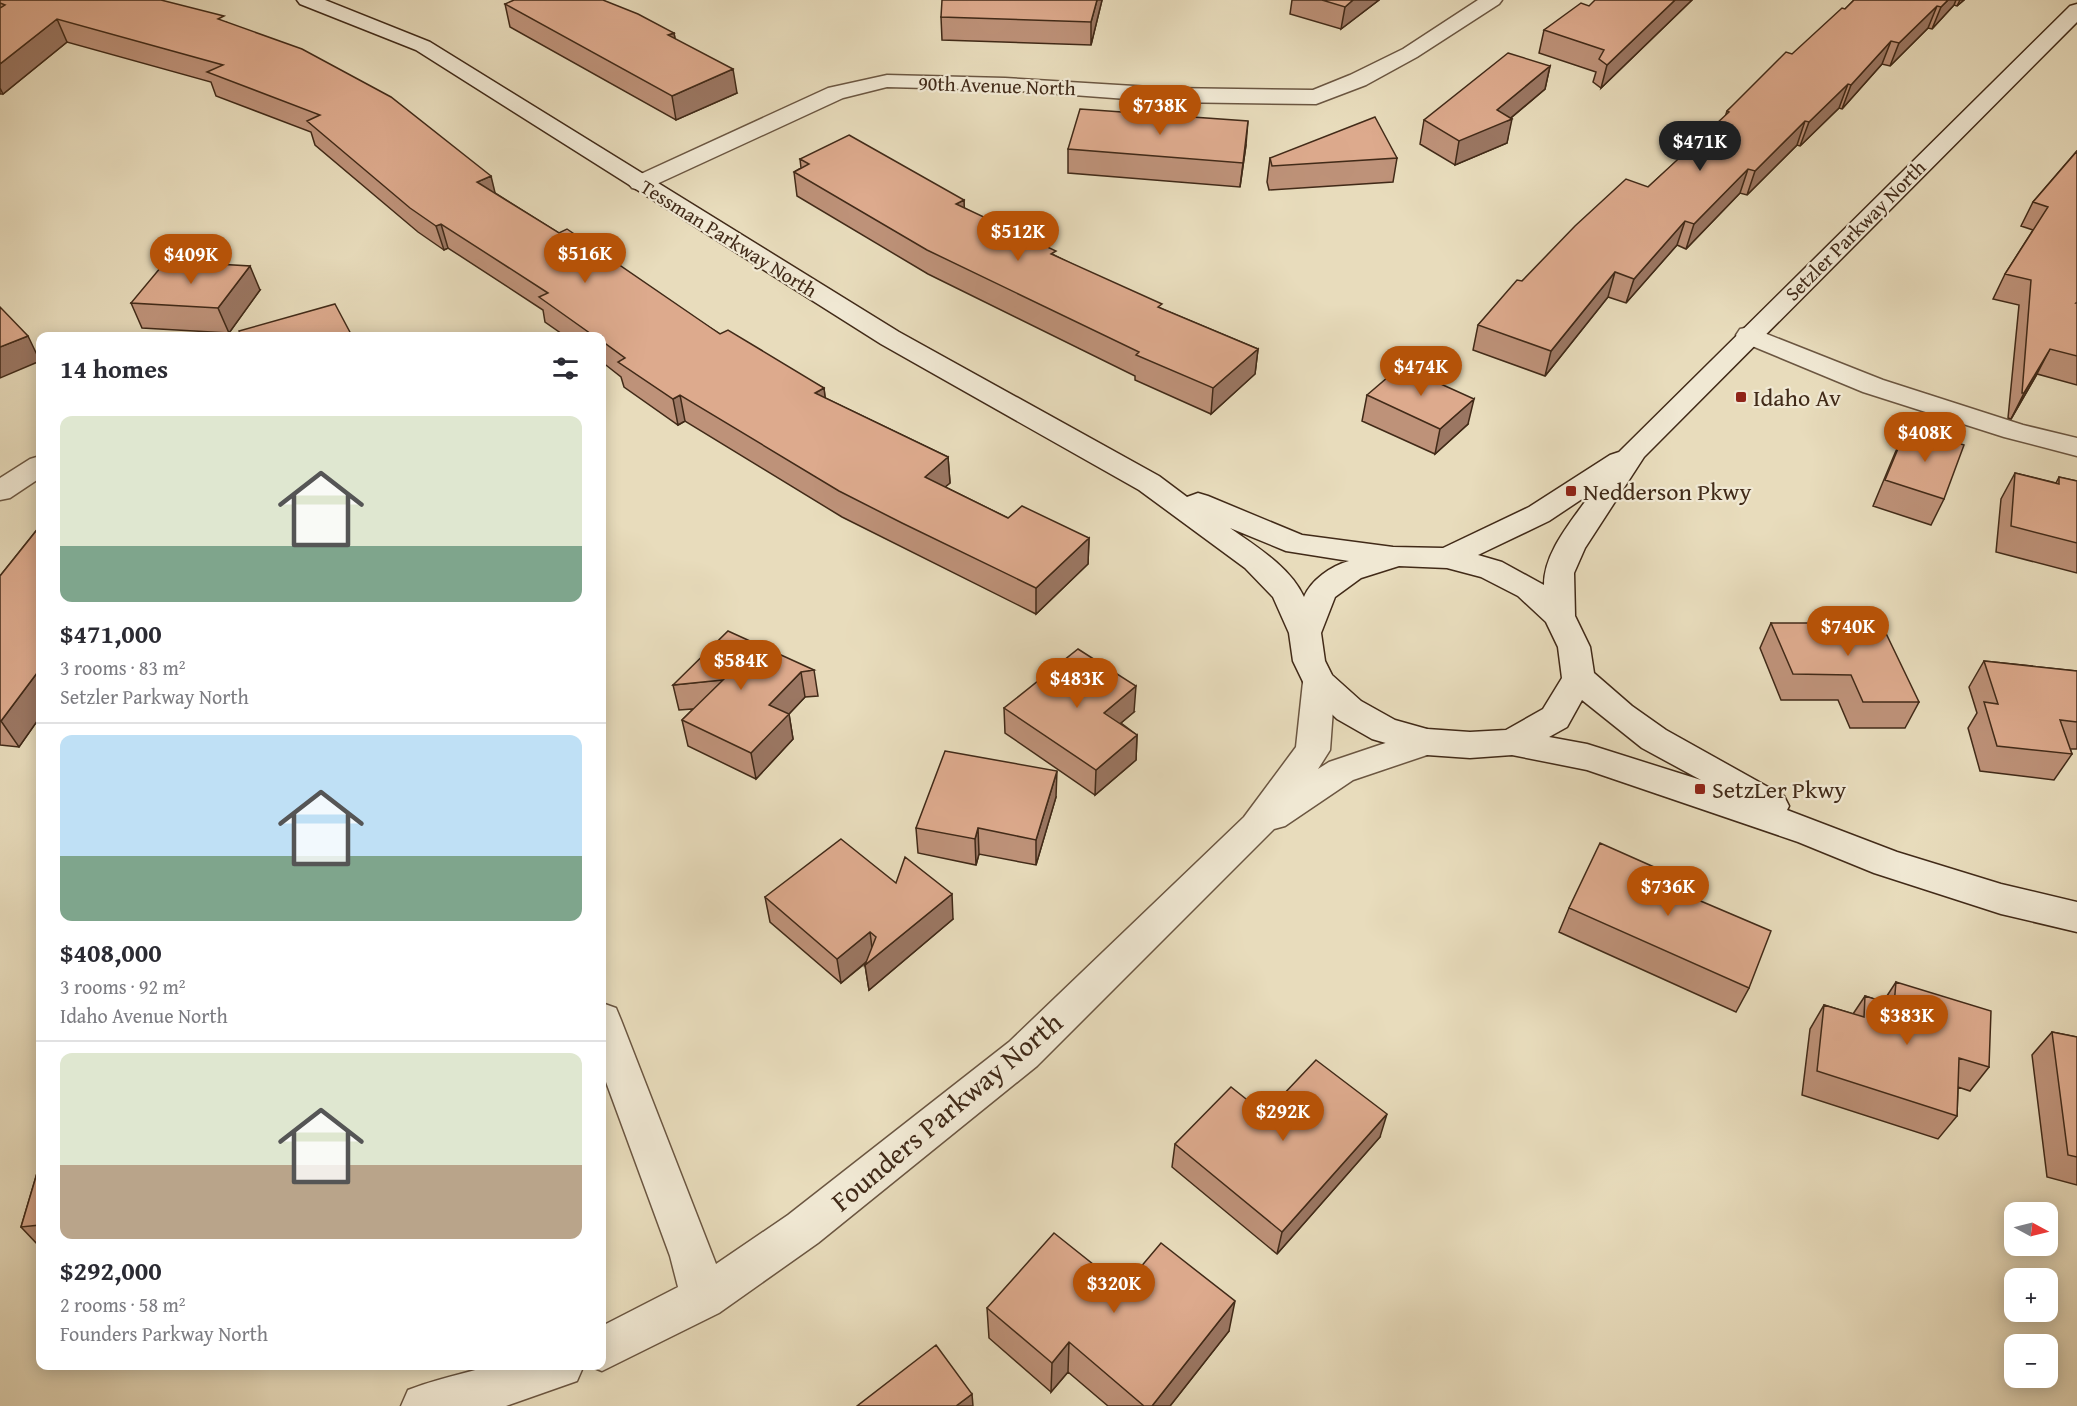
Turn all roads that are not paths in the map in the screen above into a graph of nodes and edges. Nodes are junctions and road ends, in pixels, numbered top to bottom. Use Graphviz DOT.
graph roads {
  1 [pos="307,0"];
  2 [pos="1492,0"];
  3 [pos="2077,10"];
  4 [pos="640,183"];
  5 [pos="1749,335"];
  6 [pos="2077,447"];
  7 [pos="1634,451"];
  8 [pos="36,468"];
  9 [pos="1149,483"];
  10 [pos="0,490"];
  11 [pos="1398,556"];
  12 [pos="1447,558"];
  13 [pos="1559,616"];
  14 [pos="1305,633"];
  15 [pos="1578,678"];
  16 [pos="1319,682"];
  17 [pos="1427,742"];
  18 [pos="1512,742"];
  19 [pos="1256,826"];
  20 [pos="1810,832"];
  21 [pos="2077,917"];
  22 [pos="606,1030"];
  23 [pos="703,1298"];
  24 [pos="606,1347"];
  25 [pos="546,1370"];
  26 [pos="424,1406"];
  1 -- 4 [label="street, Tessman Parkway North"];
  2 -- 4 [label="street, 90th Avenue North"];
  3 -- 5 [label="street, Setzler Parkway North"];
  4 -- 9 [label="street, Tessman Parkway North"];
  5 -- 6 [label="street"];
  5 -- 7 [label="street, Setzler Parkway North"];
  7 -- 12 [label="street, Setzler Parkway North"];
  7 -- 13 [label="street, Setzler Parkway North"];
  8 -- 10 [label="street"];
  9 -- 11 [label="street, Tessman Parkway North"];
  9 -- 14 [label="street, Tessman Parkway North"];
  11 -- 12 [label="street, Tessman Parkway North"];
  11 -- 14 [label="street"];
  12 -- 13 [label="street, Tessman Parkway North"];
  13 -- 15 [label="street"];
  14 -- 16 [label="street, Tessman Parkway North"];
  15 -- 18 [label="street"];
  15 -- 20 [label="street"];
  16 -- 17 [label="street"];
  16 -- 19 [label="street, Founders Parkway North"];
  17 -- 18 [label="street"];
  17 -- 19 [label="street, Founders Parkway North"];
  18 -- 20 [label="street"];
  19 -- 23 [label="street, Founders Parkway North"];
  20 -- 21 [label="street"];
  22 -- 23 [label="street"];
  23 -- 24 [label="street, Founders Parkway North"];
  25 -- 26 [label="street"];
}
